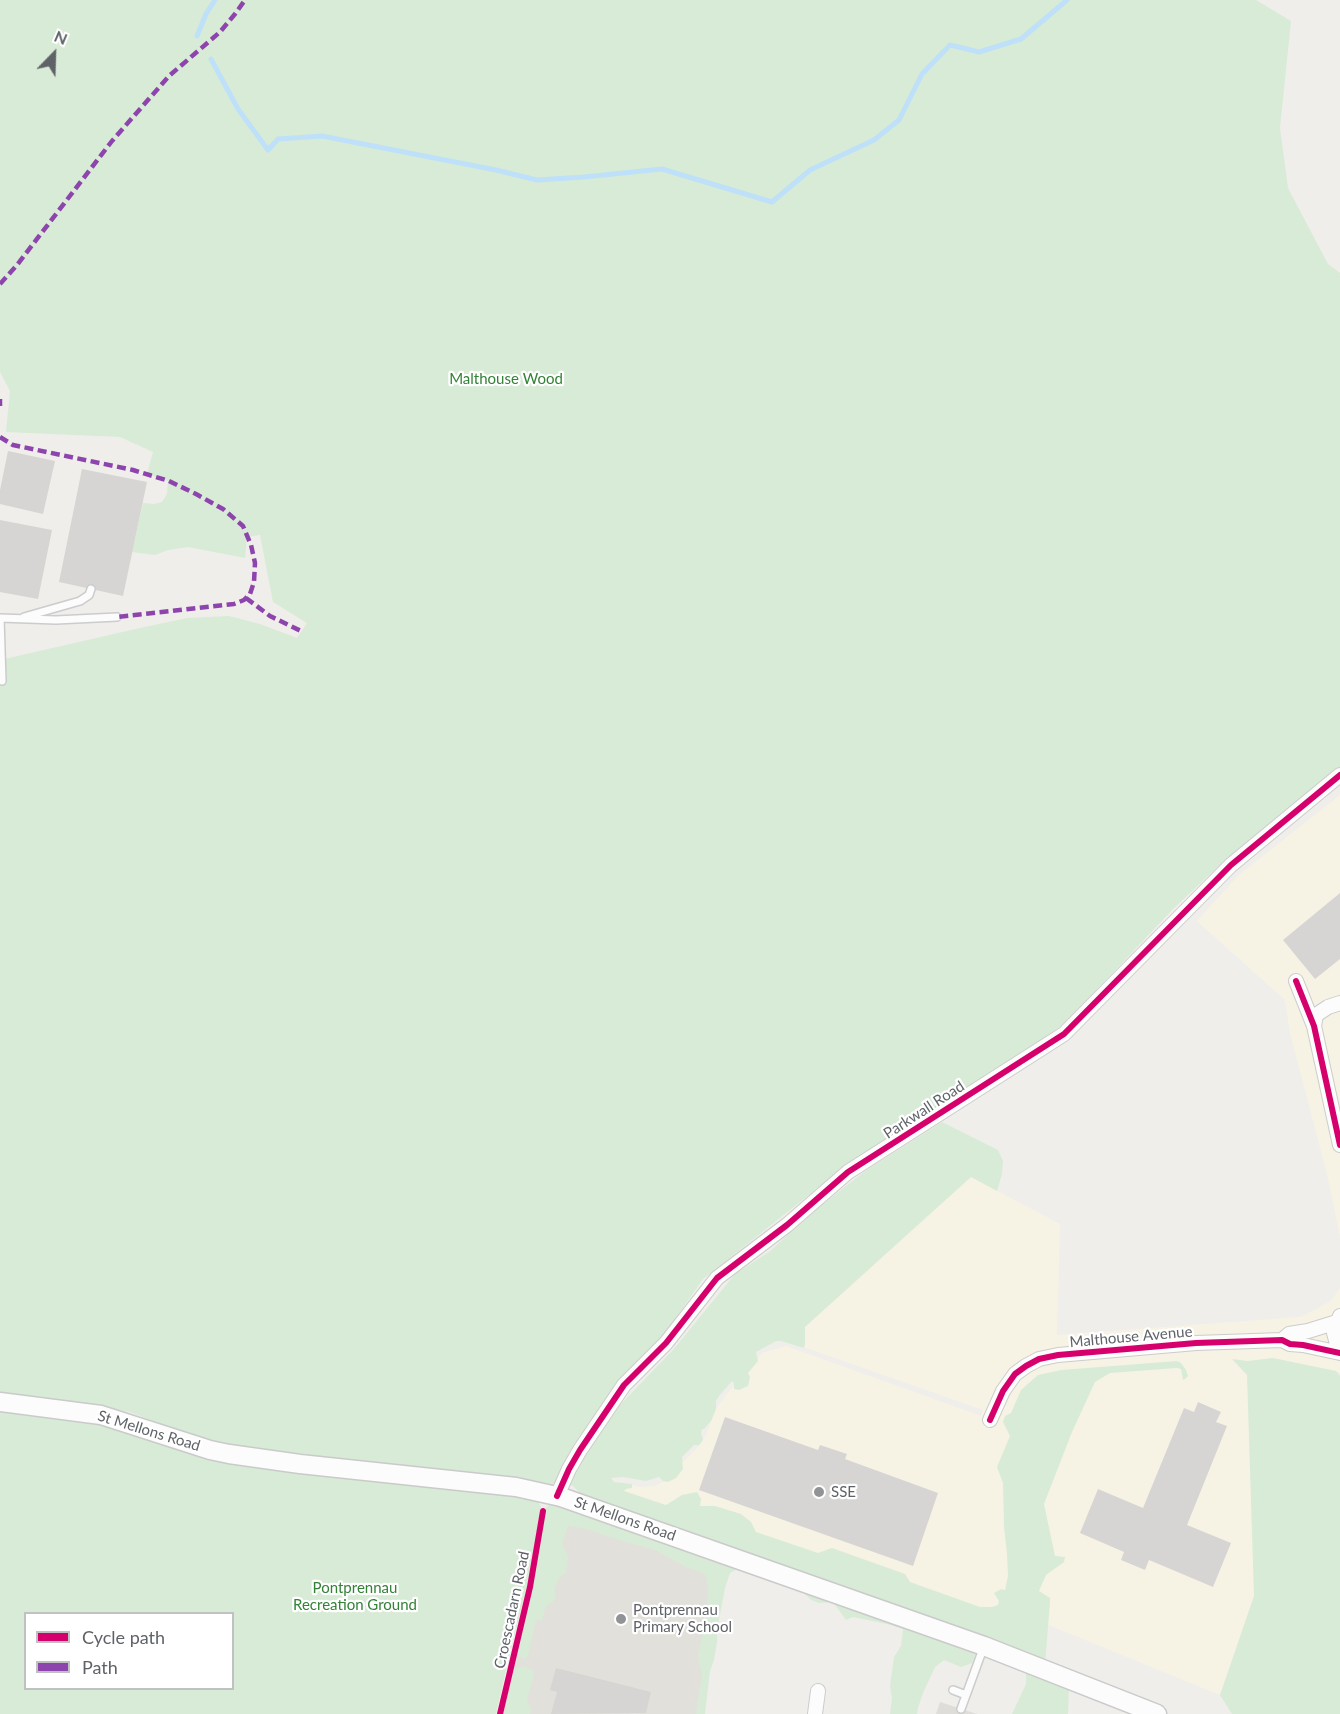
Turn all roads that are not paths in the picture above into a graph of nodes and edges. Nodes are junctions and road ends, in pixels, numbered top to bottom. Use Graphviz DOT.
graph roads {
  1 [pos="91,589"];
  2 [pos="117,617"];
  3 [pos="16,619"];
  4 [pos="2,681"];
  5 [pos="1340,775"];
  6 [pos="1296,981"];
  7 [pos="1340,1004"];
  8 [pos="1314,1026"];
  9 [pos="1340,1145"];
  10 [pos="1339,1319"];
  11 [pos="1282,1340"];
  12 [pos="1340,1352"];
  13 [pos="0,1402"];
  14 [pos="990,1420"];
  15 [pos="557,1496"];
  16 [pos="984,1646"];
  17 [pos="953,1690"];
  18 [pos="818,1691"];
  19 [pos="966,1695"];
  20 [pos="961,1708"];
  21 [pos="815,1714"];
  22 [pos="1157,1714"];
  1 -- 3 [label="lane"];
  2 -- 3 [label="lane"];
  3 -- 4 [label="lane"];
  5 -- 15 [label="street, Parkwall Road"];
  6 -- 8 [label="street"];
  7 -- 8 [label="street"];
  8 -- 9 [label="street"];
  10 -- 11 [label="street, Malthouse Avenue"];
  10 -- 12 [label="street"];
  11 -- 12 [label="street, Malthouse Avenue"];
  11 -- 14 [label="street, Malthouse Avenue"];
  13 -- 15 [label="main road, St Mellons Road"];
  15 -- 16 [label="main road, St Mellons Road"];
  16 -- 19 [label="lane"];
  16 -- 22 [label="main road, St Mellons Road"];
  17 -- 19 [label="lane"];
  18 -- 21 [label="street"];
  19 -- 20 [label="lane"];
}
